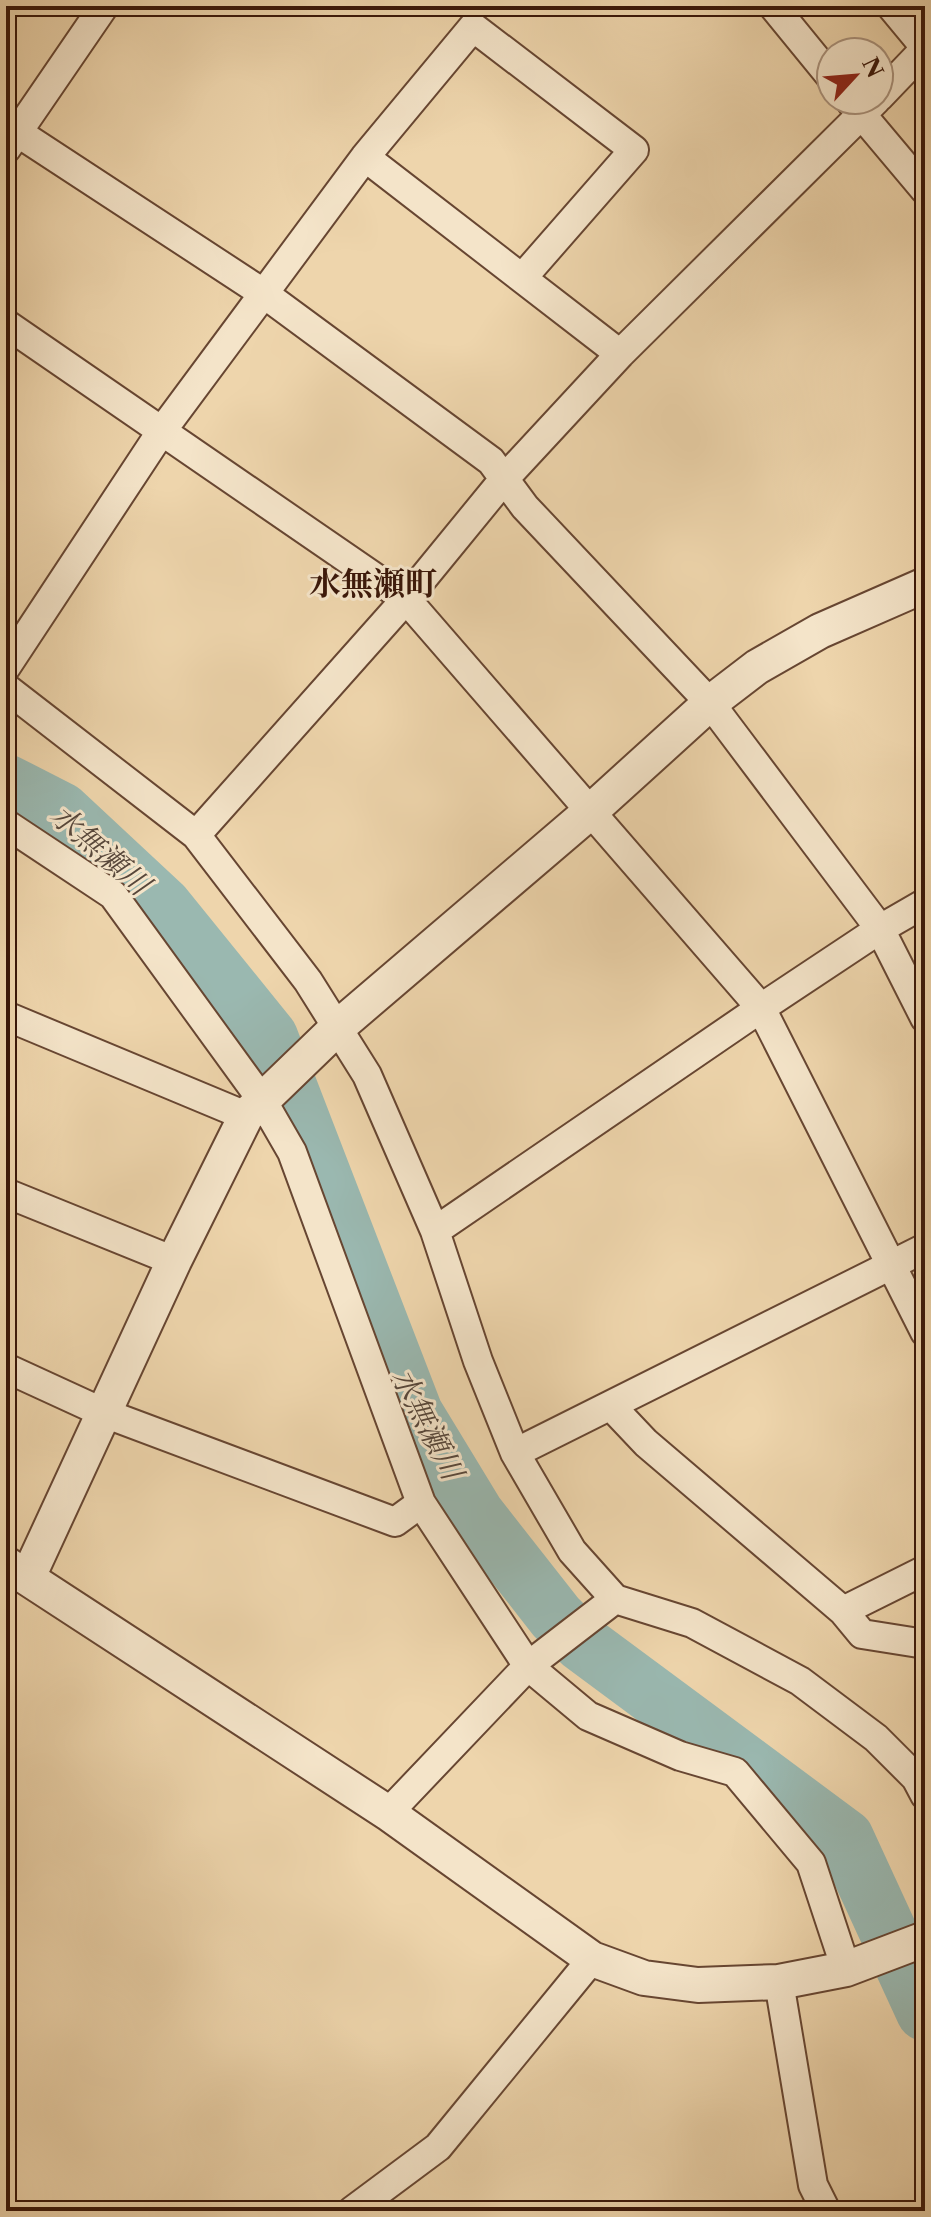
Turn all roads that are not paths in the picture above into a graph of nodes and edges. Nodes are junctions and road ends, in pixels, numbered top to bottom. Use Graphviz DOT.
graph roads {
  1 [pos="104,6"];
  2 [pos="773,6"];
  3 [pos="891,6"];
  4 [pos="925,48"];
  5 [pos="815,57"];
  6 [pos="895,76"];
  7 [pos="854,116"];
  8 [pos="876,116"];
  9 [pos="12,141"];
  10 [pos="365,157"];
  11 [pos="925,190"];
  12 [pos="523,277"];
  13 [pos="263,293"];
  14 [pos="6,324"];
  15 [pos="620,354"];
  16 [pos="161,432"];
  17 [pos="505,478"];
  18 [pos="925,585"];
  19 [pos="406,599"];
  20 [pos="6,667"];
  21 [pos="6,688"];
  22 [pos="710,703"];
  23 [pos="591,811"];
  24 [pos="6,824"];
  25 [pos="196,835"];
  26 [pos="925,903"];
  27 [pos="880,929"];
  28 [pos="761,1008"];
  29 [pos="6,1016"];
  30 [pos="925,1018"];
  31 [pos="332,1032"];
  32 [pos="260,1102"];
  33 [pos="6,1193"];
  34 [pos="435,1231"];
  35 [pos="925,1248"];
  36 [pos="174,1261"];
  37 [pos="892,1265"];
  38 [pos="925,1332"];
  39 [pos="6,1368"];
  40 [pos="611,1406"];
  41 [pos="104,1413"];
  42 [pos="515,1453"];
  43 [pos="421,1503"];
  44 [pos="17,1570"];
  45 [pos="925,1570"];
  46 [pos="615,1599"];
  47 [pos="843,1611"];
  48 [pos="925,1644"];
  49 [pos="528,1666"];
  50 [pos="925,1795"];
  51 [pos="388,1813"];
  52 [pos="925,1939"];
  53 [pos="592,1959"];
  54 [pos="846,1969"];
  55 [pos="779,1982"];
  56 [pos="352,2211"];
  57 [pos="826,2211"];
  1 -- 9 [label="street"];
  2 -- 5 [label="street"];
  3 -- 4 [label="street"];
  4 -- 6 [label="street"];
  7 -- 15 [label="street"];
  8 -- 11 [label="street"];
  9 -- 13 [label="street"];
  10 -- 12 [label="street"];
  10 -- 12 [label="street"];
  10 -- 13 [label="street"];
  12 -- 15 [label="street"];
  13 -- 16 [label="street"];
  13 -- 17 [label="street"];
  14 -- 16 [label="street"];
  15 -- 17 [label="street"];
  16 -- 19 [label="street"];
  16 -- 20 [label="street"];
  17 -- 19 [label="street"];
  17 -- 22 [label="street"];
  18 -- 22 [label="street"];
  19 -- 23 [label="street"];
  19 -- 25 [label="street"];
  21 -- 25 [label="street"];
  22 -- 23 [label="street"];
  22 -- 27 [label="street"];
  23 -- 28 [label="street"];
  23 -- 31 [label="street"];
  24 -- 32 [label="street"];
  25 -- 31 [label="street"];
  26 -- 27 [label="street"];
  27 -- 28 [label="street"];
  27 -- 30 [label="street"];
  28 -- 34 [label="street"];
  28 -- 37 [label="street"];
  29 -- 32 [label="street"];
  31 -- 32 [label="street"];
  31 -- 34 [label="street"];
  32 -- 36 [label="street"];
  32 -- 43 [label="street"];
  33 -- 36 [label="street"];
  34 -- 42 [label="street"];
  35 -- 37 [label="street"];
  36 -- 41 [label="street"];
  37 -- 38 [label="street"];
  37 -- 40 [label="street"];
  39 -- 41 [label="street"];
  40 -- 42 [label="street"];
  40 -- 47 [label="street"];
  41 -- 43 [label="street"];
  41 -- 44 [label="street"];
  42 -- 46 [label="street"];
  43 -- 49 [label="street"];
  44 -- 51 [label="street"];
  45 -- 47 [label="street"];
  46 -- 49 [label="street"];
  46 -- 50 [label="street"];
  47 -- 48 [label="street"];
  49 -- 51 [label="street"];
  49 -- 54 [label="street"];
  51 -- 53 [label="street"];
  52 -- 54 [label="street"];
  53 -- 55 [label="street"];
  53 -- 56 [label="street"];
  54 -- 55 [label="street"];
  55 -- 57 [label="street"];
}
